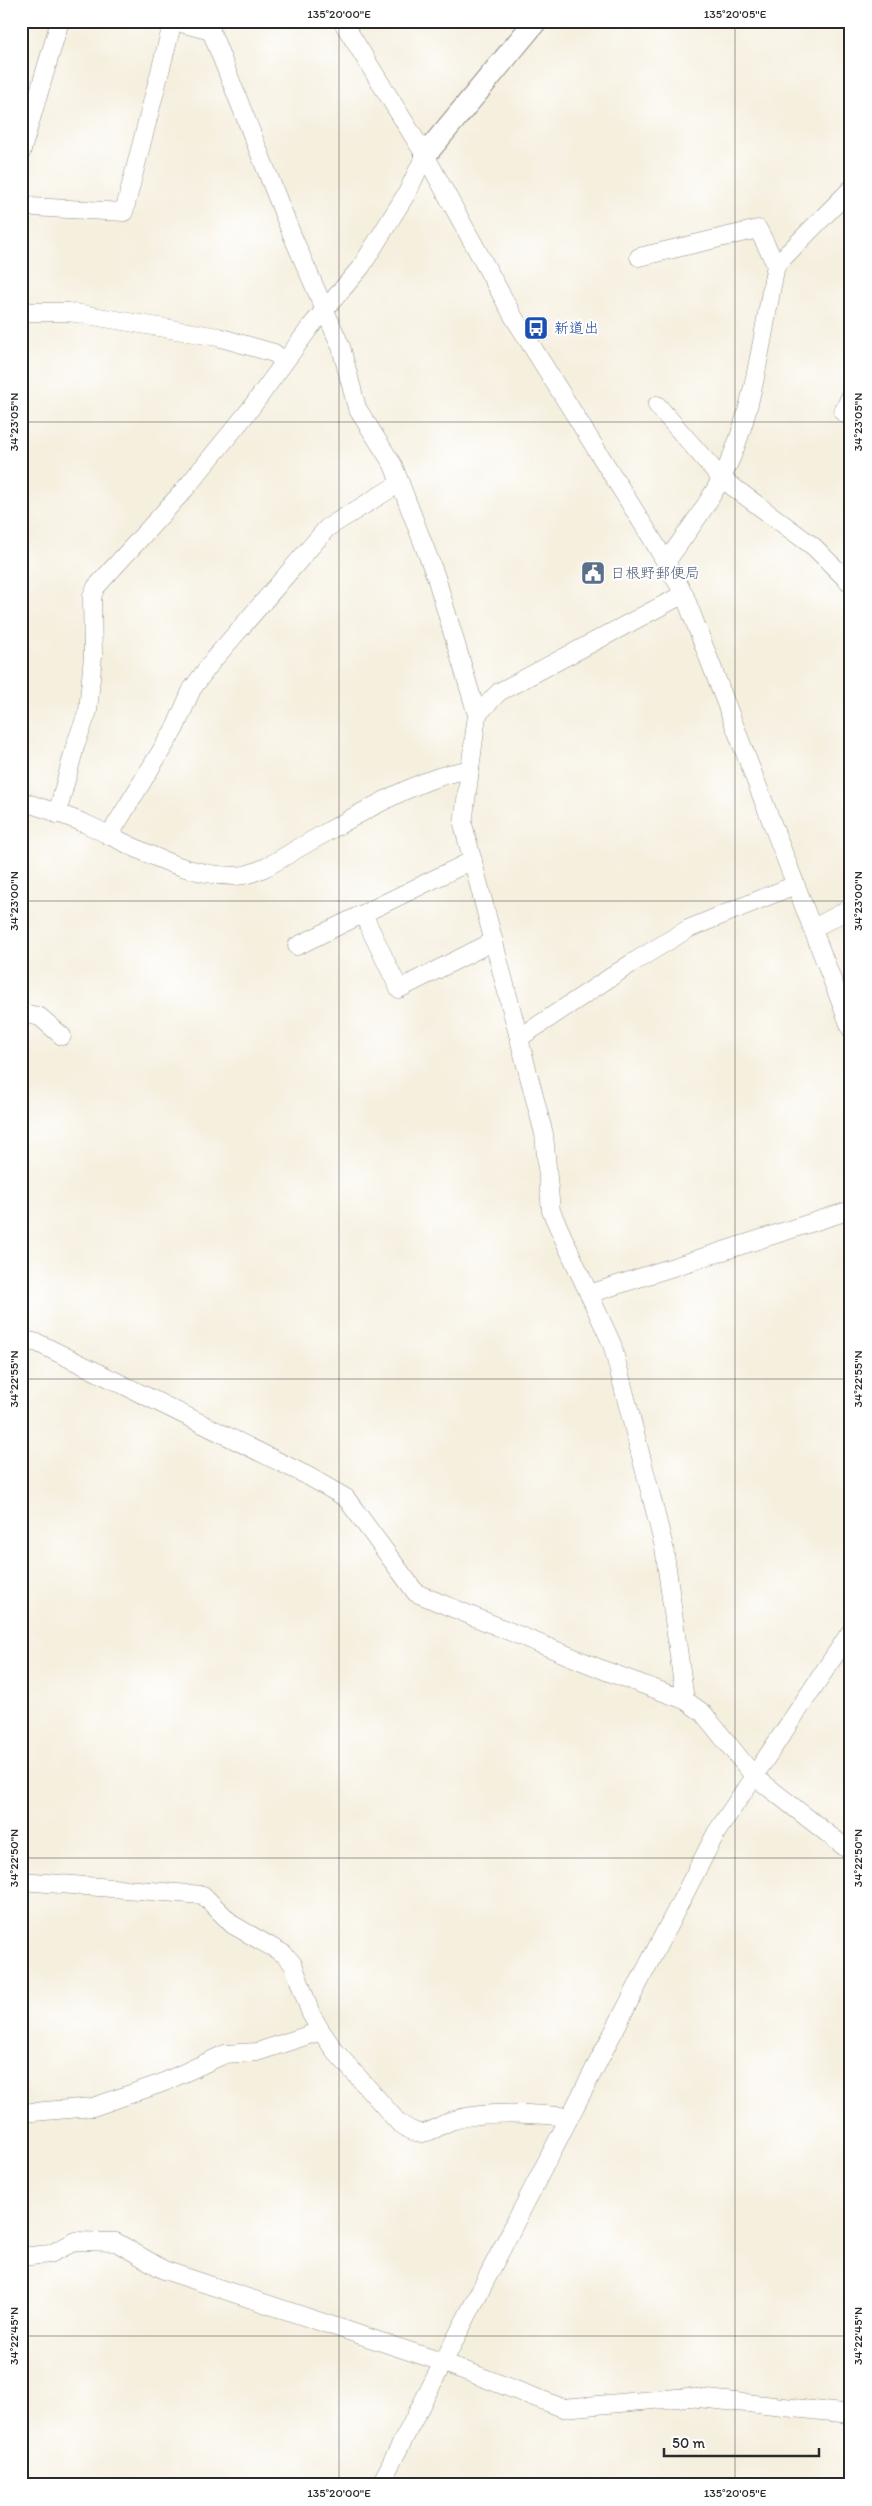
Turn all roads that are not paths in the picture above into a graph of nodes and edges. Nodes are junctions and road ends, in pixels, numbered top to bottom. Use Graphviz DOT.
graph roads {
  1 [pos="60,21"];
  2 [pos="173,21"];
  3 [pos="342,21"];
  4 [pos="536,21"];
  5 [pos="210,26"];
  6 [pos="21,153"];
  7 [pos="425,156"];
  8 [pos="851,189"];
  9 [pos="21,201"];
  10 [pos="639,258"];
  11 [pos="776,265"];
  12 [pos="324,310"];
  13 [pos="21,312"];
  14 [pos="284,361"];
  15 [pos="851,395"];
  16 [pos="657,405"];
  17 [pos="851,417"];
  18 [pos="721,478"];
  19 [pos="400,483"];
  20 [pos="666,562"];
  21 [pos="851,584"];
  22 [pos="684,594"];
  23 [pos="476,716"];
  24 [pos="470,770"];
  25 [pos="21,801"];
  26 [pos="57,814"];
  27 [pos="109,836"];
  28 [pos="472,860"];
  29 [pos="795,885"];
  30 [pos="851,908"];
  31 [pos="362,914"];
  32 [pos="812,929"];
  33 [pos="494,941"];
  34 [pos="297,946"];
  35 [pos="21,1012"];
  36 [pos="851,1029"];
  37 [pos="62,1036"];
  38 [pos="519,1038"];
  39 [pos="851,1210"];
  40 [pos="589,1294"];
  41 [pos="21,1339"];
  42 [pos="851,1630"];
  43 [pos="685,1700"];
  44 [pos="754,1776"];
  45 [pos="851,1852"];
  46 [pos="21,1881"];
  47 [pos="321,2031"];
  48 [pos="21,2113"];
  49 [pos="569,2117"];
  50 [pos="21,2257"];
  51 [pos="442,2362"];
  52 [pos="851,2414"];
  53 [pos="380,2485"];
  1 -- 6 [label="street"];
  2 -- 5 [label="street"];
  2 -- 9 [label="street"];
  3 -- 7 [label="street"];
  4 -- 7 [label="street"];
  5 -- 12 [label="street"];
  7 -- 12 [label="street"];
  7 -- 20 [label="street"];
  8 -- 11 [label="street"];
  10 -- 11 [label="street"];
  11 -- 18 [label="street"];
  12 -- 14 [label="street"];
  12 -- 19 [label="street"];
  13 -- 14 [label="street"];
  14 -- 26 [label="street"];
  15 -- 17 [label="street"];
  16 -- 18 [label="street"];
  18 -- 20 [label="street"];
  18 -- 21 [label="street"];
  19 -- 23 [label="street"];
  19 -- 27 [label="street"];
  20 -- 22 [label="street"];
  22 -- 23 [label="street"];
  22 -- 29 [label="street"];
  23 -- 24 [label="street"];
  24 -- 27 [label="street"];
  24 -- 28 [label="street"];
  25 -- 26 [label="street"];
  26 -- 27 [label="street"];
  28 -- 31 [label="street"];
  28 -- 33 [label="street"];
  29 -- 32 [label="street"];
  29 -- 38 [label="street"];
  30 -- 32 [label="street"];
  31 -- 33 [label="street"];
  31 -- 34 [label="street"];
  32 -- 36 [label="street"];
  33 -- 38 [label="street"];
  35 -- 37 [label="street"];
  38 -- 40 [label="street"];
  39 -- 40 [label="street"];
  40 -- 43 [label="street"];
  41 -- 43 [label="street"];
  42 -- 44 [label="street"];
  43 -- 44 [label="street"];
  44 -- 45 [label="street"];
  44 -- 49 [label="street"];
  46 -- 47 [label="street"];
  47 -- 48 [label="street"];
  47 -- 49 [label="street"];
  49 -- 51 [label="street"];
  50 -- 51 [label="street"];
  51 -- 52 [label="street"];
  51 -- 53 [label="street"];
}
